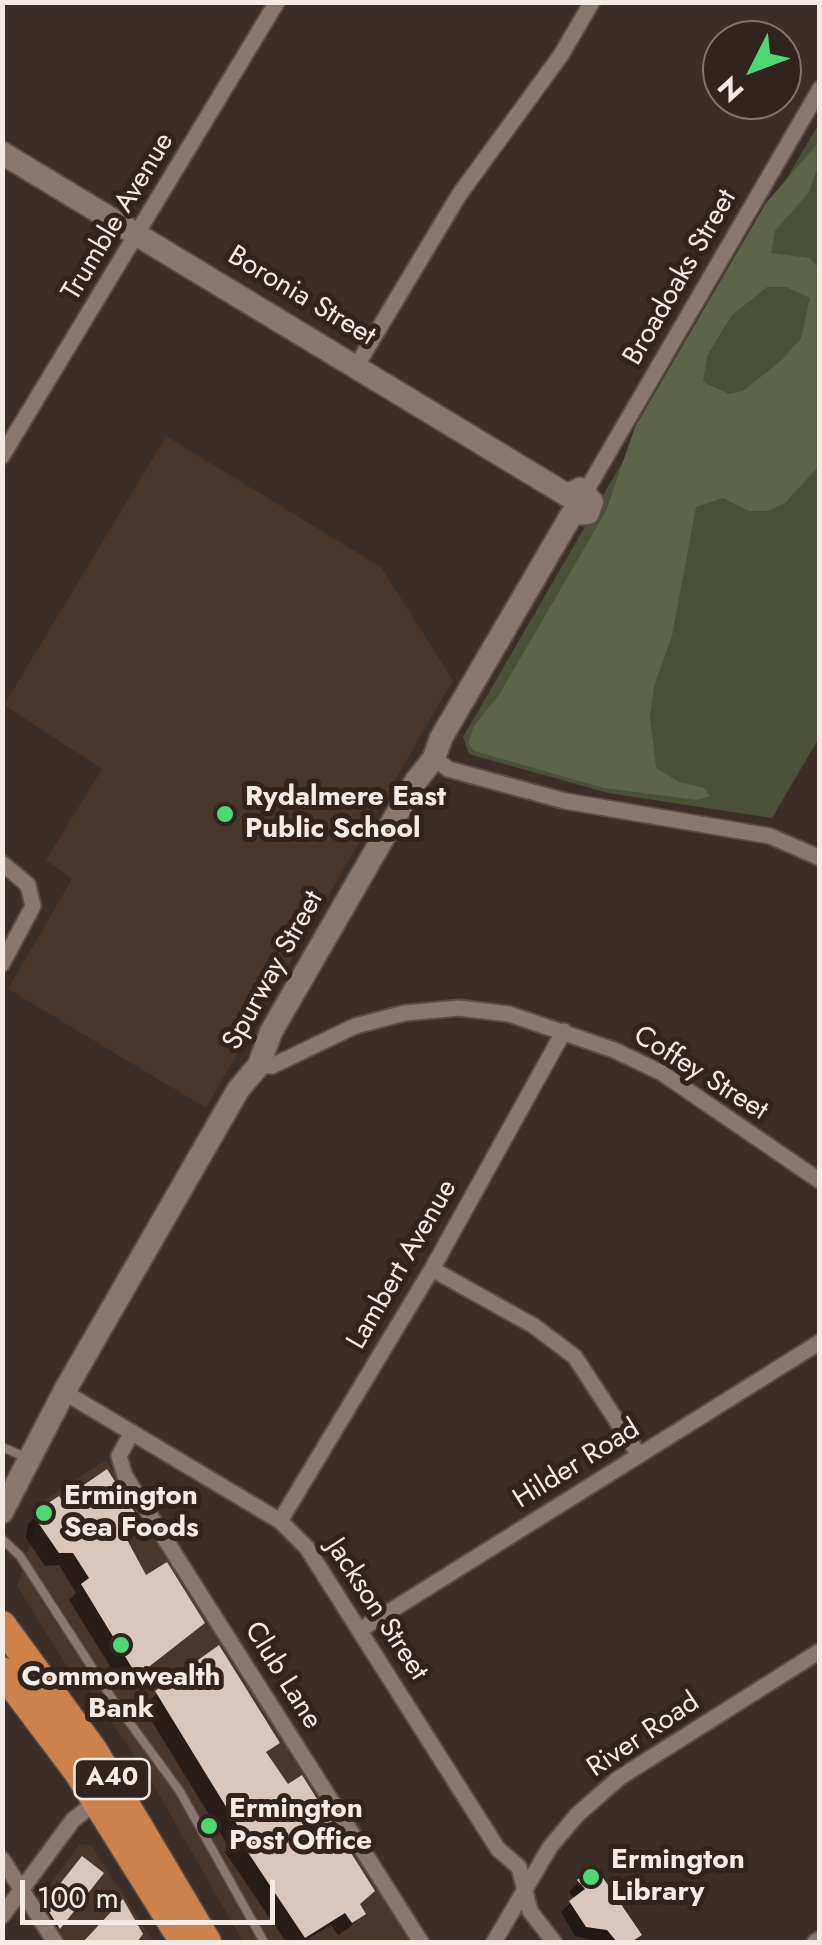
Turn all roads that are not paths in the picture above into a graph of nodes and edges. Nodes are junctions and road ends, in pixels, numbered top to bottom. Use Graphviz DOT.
graph roads {
  1 [pos="277,2"];
  2 [pos="592,2"];
  3 [pos="817,98"];
  4 [pos="2,154"];
  5 [pos="138,234"];
  6 [pos="357,366"];
  7 [pos="2,456"];
  8 [pos="575,500"];
  9 [pos="434,758"];
  10 [pos="820,858"];
  11 [pos="2,864"];
  12 [pos="2,964"];
  13 [pos="564,1031"];
  14 [pos="260,1065"];
  15 [pos="820,1180"];
  16 [pos="432,1269"];
  17 [pos="820,1342"];
  18 [pos="64,1392"];
  19 [pos="132,1432"];
  20 [pos="2,1447"];
  21 [pos="639,1455"];
  22 [pos="30,1459"];
  23 [pos="2,1512"];
  24 [pos="280,1521"];
  25 [pos="2,1538"];
  26 [pos="2,1624"];
  27 [pos="360,1630"];
  28 [pos="820,1651"];
  29 [pos="2,1670"];
  30 [pos="97,1802"];
  31 [pos="2,1859"];
  32 [pos="22,1890"];
  33 [pos="524,1890"];
  34 [pos="2,1916"];
  35 [pos="54,1942"];
  36 [pos="184,1942"];
  37 [pos="206,1942"];
  38 [pos="264,1942"];
  39 [pos="421,1942"];
  40 [pos="494,1942"];
  41 [pos="554,1942"];
  1 -- 5 [label="street, Trumble Avenue"];
  2 -- 6 [label="street"];
  3 -- 8 [label="street, Broadoaks Street"];
  4 -- 5 [label="street, Boronia Street"];
  5 -- 6 [label="street, Boronia Street"];
  5 -- 7 [label="street, Trumble Avenue"];
  6 -- 8 [label="street, Boronia Street"];
  8 -- 9 [label="street, Spurway Street"];
  9 -- 10 [label="street"];
  9 -- 14 [label="street, Spurway Street"];
  11 -- 12 [label="street"];
  13 -- 14 [label="street, Coffey Street"];
  13 -- 15 [label="street, Coffey Street"];
  13 -- 16 [label="street, Lambert Avenue"];
  14 -- 18 [label="street, Spurway Street"];
  16 -- 21 [label="street"];
  16 -- 24 [label="street, Lambert Avenue"];
  17 -- 21 [label="street, Hilder Road"];
  18 -- 19 [label="street, Jackson Street"];
  18 -- 22 [label="street, Spurway Street"];
  19 -- 24 [label="street, Jackson Street"];
  19 -- 39 [label="street, Club Lane"];
  20 -- 22 [label="lane"];
  21 -- 27 [label="street, Hilder Road"];
  22 -- 23 [label="street, Spurway Street"];
  24 -- 27 [label="street, Jackson Street"];
  25 -- 38 [label="lane"];
  26 -- 37 [label="highway, A40"];
  27 -- 33 [label="street, Jackson Street"];
  28 -- 33 [label="street, River Road"];
  29 -- 30 [label="highway, A40"];
  30 -- 32 [label="street"];
  30 -- 36 [label="highway, A40"];
  31 -- 32 [label="street"];
  32 -- 34 [label="street"];
  32 -- 35 [label="street"];
  33 -- 40 [label="street, River Road"];
  33 -- 41 [label="street, Jackson Street"];
}
